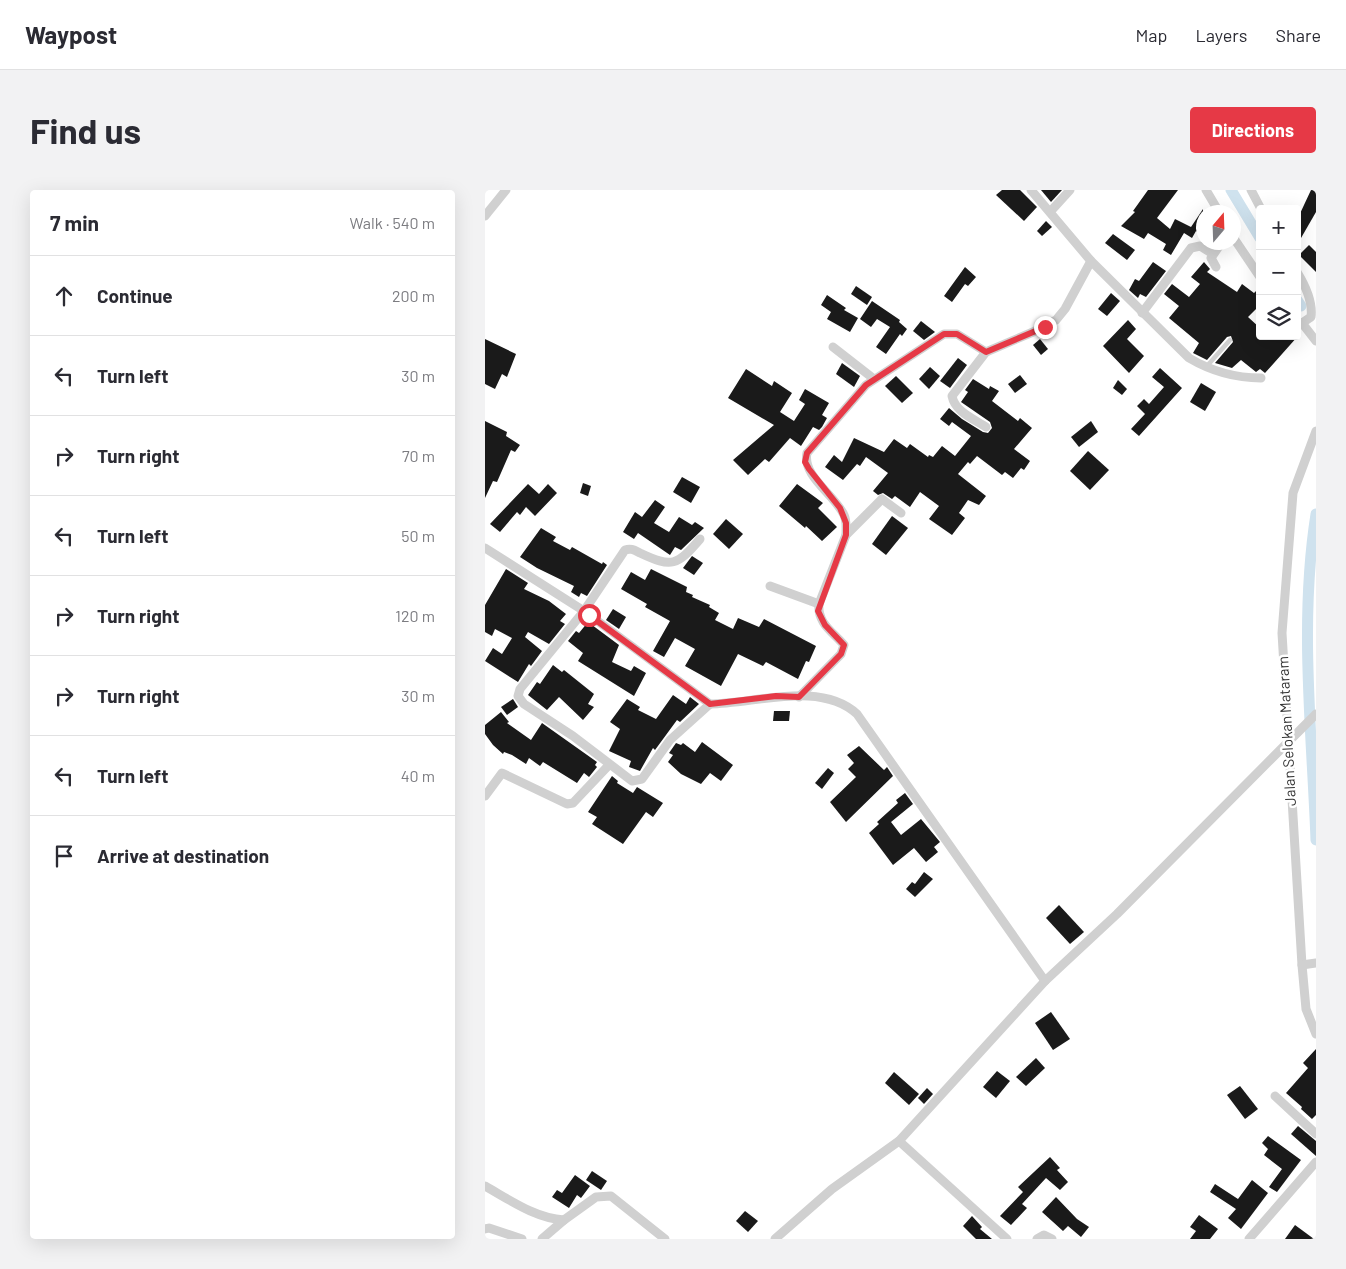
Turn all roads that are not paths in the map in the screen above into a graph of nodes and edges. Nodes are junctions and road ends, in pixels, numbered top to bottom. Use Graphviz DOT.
graph roads {
  1 [pos="506,190"];
  2 [pos="1031,190"];
  3 [pos="1070,190"];
  4 [pos="1206,190"];
  5 [pos="1251,190"];
  6 [pos="1215,205"];
  7 [pos="1259,205"];
  8 [pos="1050,212"];
  9 [pos="485,216"];
  10 [pos="1241,249"];
  11 [pos="1216,250"];
  12 [pos="1213,254"];
  13 [pos="1091,260"];
  14 [pos="1216,266"];
  15 [pos="1256,271"];
  16 [pos="1301,281"];
  17 [pos="1143,313"];
  18 [pos="1302,325"];
  19 [pos="1230,340"];
  20 [pos="1316,342"];
  21 [pos="833,348"];
  22 [pos="986,352"];
  23 [pos="1206,367"];
  24 [pos="1261,378"];
  25 [pos="874,379"];
  26 [pos="986,427"];
  27 [pos="1316,431"];
  28 [pos="901,513"];
  29 [pos="846,535"];
  30 [pos="700,539"];
  31 [pos="485,548"];
  32 [pos="770,586"];
  33 [pos="819,604"];
  34 [pos="584,611"];
  35 [pos="799,697"];
  36 [pos="710,704"];
  37 [pos="1316,714"];
  38 [pos="1287,744"];
  39 [pos="609,764"];
  40 [pos="485,796"];
  41 [pos="1316,963"];
  42 [pos="1302,966"];
  43 [pos="1045,981"];
  44 [pos="1316,1034"];
  45 [pos="1275,1096"];
  46 [pos="1316,1134"];
  47 [pos="899,1141"];
  48 [pos="1316,1162"];
  49 [pos="485,1186"];
  50 [pos="564,1220"];
  51 [pos="485,1229"];
  52 [pos="523,1239"];
  53 [pos="542,1239"];
  54 [pos="665,1239"];
  55 [pos="775,1239"];
  56 [pos="1007,1239"];
  57 [pos="1037,1239"];
  58 [pos="1052,1239"];
  59 [pos="1249,1239"];
  1 -- 9 [label="street"];
  2 -- 8 [label="street"];
  3 -- 8 [label="street"];
  4 -- 6 [label="street"];
  5 -- 7 [label="street"];
  8 -- 13 [label="street"];
  10 -- 15 [label="street"];
  11 -- 12 [label="street"];
  12 -- 14 [label="street"];
  12 -- 17 [label="street"];
  13 -- 17 [label="street"];
  13 -- 22 [label="street"];
  16 -- 18 [label="street"];
  17 -- 23 [label="street"];
  18 -- 20 [label="street"];
  19 -- 23 [label="lane"];
  21 -- 25 [label="street"];
  22 -- 25 [label="street"];
  22 -- 26 [label="street"];
  23 -- 24 [label="street"];
  25 -- 29 [label="street"];
  27 -- 38 [label="street, Jalan Selokan Mataram"];
  28 -- 29 [label="street"];
  29 -- 33 [label="street"];
  30 -- 34 [label="street"];
  31 -- 34 [label="street"];
  32 -- 33 [label="street"];
  33 -- 35 [label="street"];
  34 -- 36 [label="street"];
  34 -- 39 [label="street"];
  35 -- 36 [label="street"];
  35 -- 43 [label="street"];
  36 -- 39 [label="street"];
  37 -- 38 [label="street"];
  38 -- 42 [label="street, Jalan Selokan Mataram"];
  38 -- 43 [label="street"];
  39 -- 40 [label="street"];
  41 -- 42 [label="street"];
  42 -- 44 [label="street, Jalan Selokan Mataram"];
  43 -- 47 [label="street"];
  45 -- 46 [label="street"];
  47 -- 55 [label="street"];
  47 -- 56 [label="street"];
  48 -- 59 [label="street"];
  49 -- 50 [label="street"];
  50 -- 53 [label="street"];
  50 -- 54 [label="street"];
  51 -- 52 [label="street"];
  57 -- 58 [label="street"];
}
